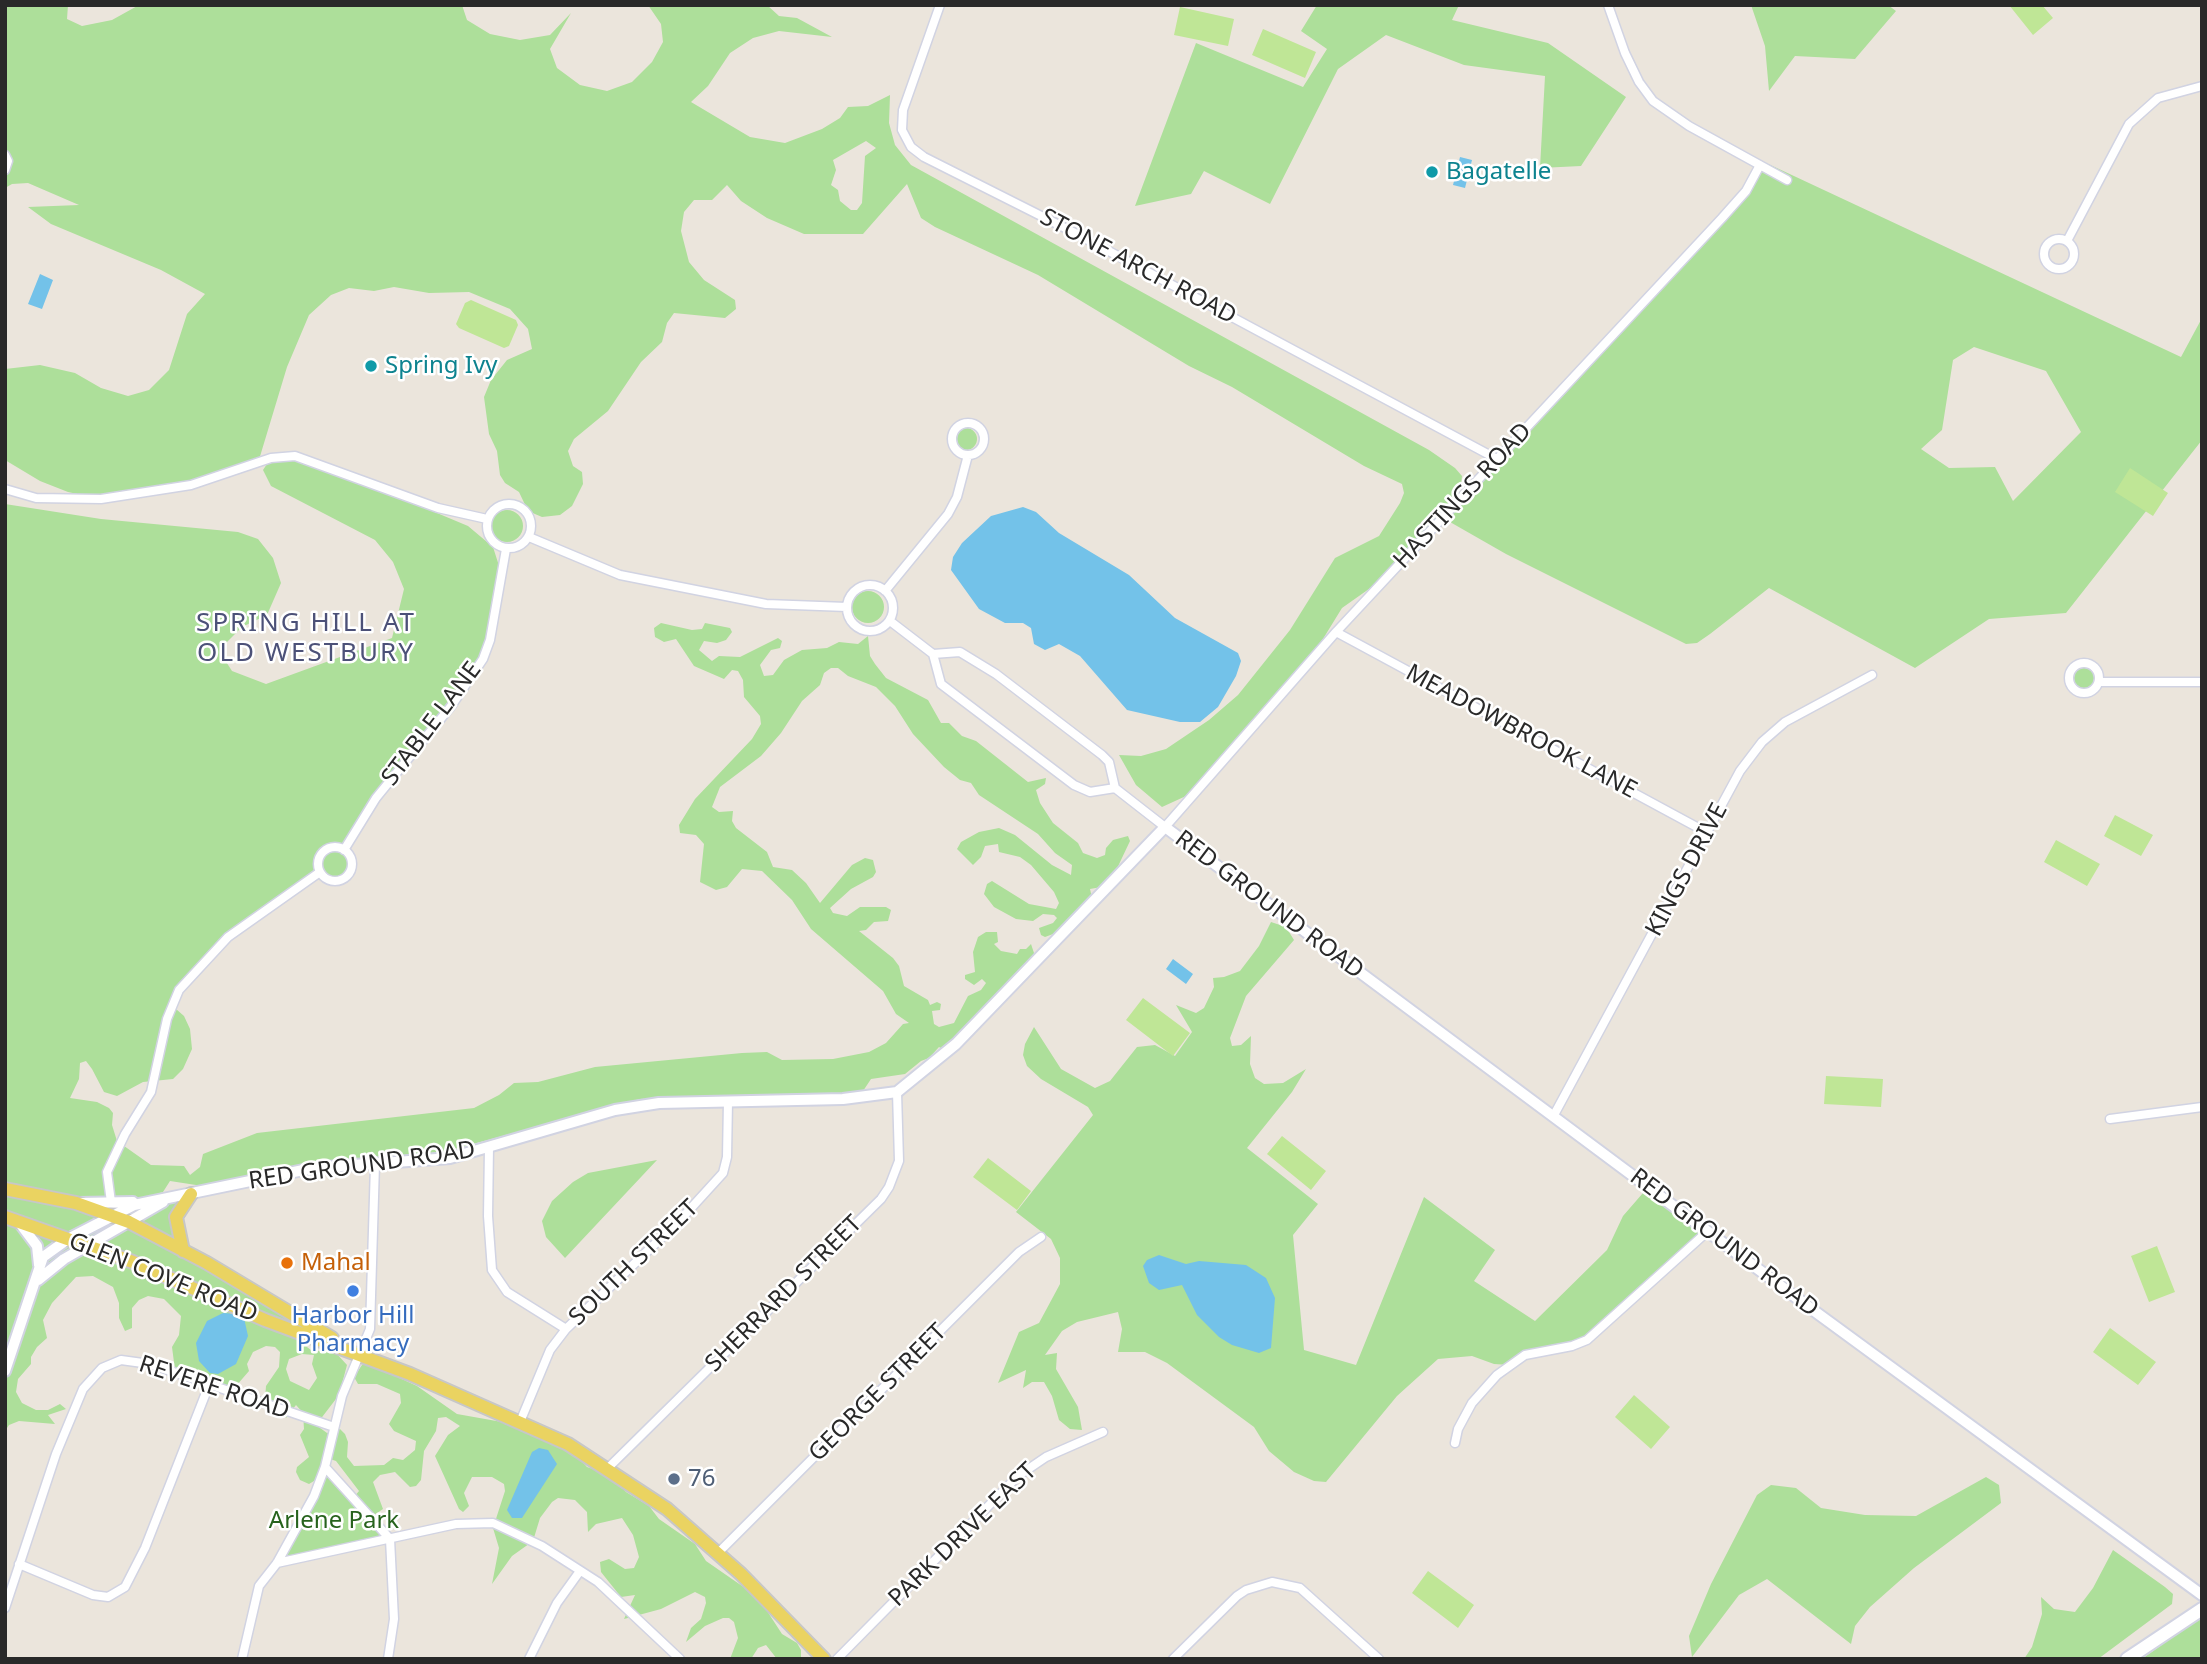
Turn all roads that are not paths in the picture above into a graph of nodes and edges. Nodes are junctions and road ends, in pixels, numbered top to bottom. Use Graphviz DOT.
graph roads {
  1 [pos="940,5"];
  2 [pos="1608,5"];
  3 [pos="2202,86"];
  4 [pos="5,155"];
  5 [pos="1759,165"];
  6 [pos="5,170"];
  7 [pos="1787,180"];
  8 [pos="2067,241"];
  9 [pos="968,455"];
  10 [pos="1497,459"];
  11 [pos="5,489"];
  12 [pos="487,519"];
  13 [pos="529,537"];
  14 [pos="506,549"];
  15 [pos="886,591"];
  16 [pos="846,607"];
  17 [pos="890,621"];
  18 [pos="1336,632"];
  19 [pos="933,654"];
  20 [pos="1872,675"];
  21 [pos="2099,682"];
  22 [pos="2202,682"];
  23 [pos="1115,788"];
  24 [pos="1165,827"];
  25 [pos="1706,832"];
  26 [pos="344,850"];
  27 [pos="320,872"];
  28 [pos="897,1092"];
  29 [pos="728,1101"];
  30 [pos="2202,1108"];
  31 [pos="1554,1115"];
  32 [pos="2110,1119"];
  33 [pos="489,1147"];
  34 [pos="375,1164"];
  35 [pos="5,1189"];
  36 [pos="191,1194"];
  37 [pos="172,1197"];
  38 [pos="111,1209"];
  39 [pos="11,1219"];
  40 [pos="129,1222"];
  41 [pos="1708,1231"];
  42 [pos="1041,1237"];
  43 [pos="68,1239"];
  44 [pos="88,1245"];
  45 [pos="183,1251"];
  46 [pos="39,1265"];
  47 [pos="37,1281"];
  48 [pos="566,1329"];
  49 [pos="359,1354"];
  50 [pos="5,1371"];
  51 [pos="209,1385"];
  52 [pos="520,1422"];
  53 [pos="334,1427"];
  54 [pos="1103,1432"];
  55 [pos="1455,1443"];
  56 [pos="325,1467"];
  57 [pos="608,1468"];
  58 [pos="390,1539"];
  59 [pos="718,1553"];
  60 [pos="277,1563"];
  61 [pos="19,1564"];
  62 [pos="580,1571"];
  63 [pos="2202,1595"];
  64 [pos="5,1608"];
  65 [pos="2202,1609"];
  66 [pos="818,1657"];
  67 [pos="242,1659"];
  68 [pos="388,1659"];
  69 [pos="529,1659"];
  70 [pos="680,1659"];
  71 [pos="837,1659"];
  72 [pos="1173,1659"];
  73 [pos="1379,1659"];
  74 [pos="2127,1659"];
  1 -- 10 [label="street, STONE ARCH ROAD"];
  2 -- 5 [label="street"];
  3 -- 8 [label="street"];
  4 -- 6 [label="street"];
  5 -- 7 [label="street"];
  5 -- 10 [label="street, HASTINGS ROAD"];
  9 -- 9 [label="street"];
  9 -- 15 [label="street"];
  10 -- 18 [label="street, HASTINGS ROAD"];
  11 -- 12 [label="street"];
  12 -- 13 [label="street"];
  12 -- 14 [label="street"];
  13 -- 14 [label="street"];
  13 -- 16 [label="street"];
  14 -- 26 [label="street, STABLE LANE"];
  15 -- 16 [label="street"];
  15 -- 17 [label="street"];
  16 -- 17 [label="street"];
  17 -- 19 [label="street"];
  18 -- 24 [label="street, HASTINGS ROAD"];
  18 -- 25 [label="street, MEADOWBROOK LANE"];
  19 -- 23 [label="street"];
  19 -- 23 [label="street"];
  20 -- 25 [label="street, KINGS DRIVE"];
  21 -- 22 [label="street"];
  23 -- 24 [label="street"];
  24 -- 28 [label="street, RED GROUND ROAD"];
  24 -- 31 [label="street, RED GROUND ROAD"];
  25 -- 31 [label="street, KINGS DRIVE"];
  26 -- 27 [label="street, STABLE LANE"];
  26 -- 27 [label="street, STABLE LANE"];
  27 -- 38 [label="street, STABLE LANE"];
  28 -- 29 [label="street, RED GROUND ROAD"];
  28 -- 57 [label="street, SHERRARD STREET"];
  29 -- 33 [label="street, RED GROUND ROAD"];
  29 -- 48 [label="street, SOUTH STREET"];
  30 -- 32 [label="street"];
  31 -- 41 [label="street, RED GROUND ROAD"];
  33 -- 34 [label="street, RED GROUND ROAD"];
  33 -- 48 [label="street"];
  34 -- 36 [label="street, RED GROUND ROAD"];
  34 -- 49 [label="street"];
  35 -- 38 [label="main road, GLEN COVE ROAD"];
  36 -- 37 [label="street, RED GROUND ROAD"];
  36 -- 45 [label="main road"];
  37 -- 38 [label="street, RED GROUND ROAD"];
  37 -- 40 [label="street, RED GROUND ROAD"];
  38 -- 40 [label="main road, GLEN COVE ROAD"];
  38 -- 43 [label="street, RED GROUND ROAD"];
  39 -- 43 [label="main road, GLEN COVE ROAD"];
  39 -- 46 [label="street"];
  40 -- 44 [label="street, RED GROUND ROAD"];
  40 -- 45 [label="main road, GLEN COVE ROAD"];
  41 -- 55 [label="street"];
  41 -- 63 [label="street, RED GROUND ROAD"];
  42 -- 59 [label="street, GEORGE STREET"];
  43 -- 44 [label="main road, GLEN COVE ROAD"];
  43 -- 46 [label="street, RED GROUND ROAD"];
  44 -- 47 [label="street, RED GROUND ROAD"];
  44 -- 49 [label="main road, GLEN COVE ROAD"];
  45 -- 49 [label="main road, GLEN COVE ROAD"];
  46 -- 47 [label="street"];
  47 -- 50 [label="street"];
  48 -- 52 [label="street, SOUTH STREET"];
  49 -- 52 [label="main road, GLEN COVE ROAD"];
  49 -- 53 [label="street"];
  51 -- 53 [label="street, REVERE ROAD"];
  51 -- 61 [label="street, REVERE ROAD"];
  51 -- 61 [label="street"];
  52 -- 57 [label="main road, GLEN COVE ROAD"];
  53 -- 56 [label="street"];
  54 -- 71 [label="street, PARK DRIVE EAST"];
  56 -- 58 [label="street"];
  56 -- 60 [label="street"];
  57 -- 59 [label="main road, GLEN COVE ROAD"];
  58 -- 60 [label="street"];
  58 -- 62 [label="street"];
  58 -- 68 [label="street"];
  59 -- 66 [label="main road, GLEN COVE ROAD"];
  60 -- 67 [label="street"];
  61 -- 64 [label="street, REVERE ROAD"];
  62 -- 69 [label="street"];
  62 -- 70 [label="street"];
  65 -- 74 [label="main road"];
  72 -- 73 [label="street"];
}
